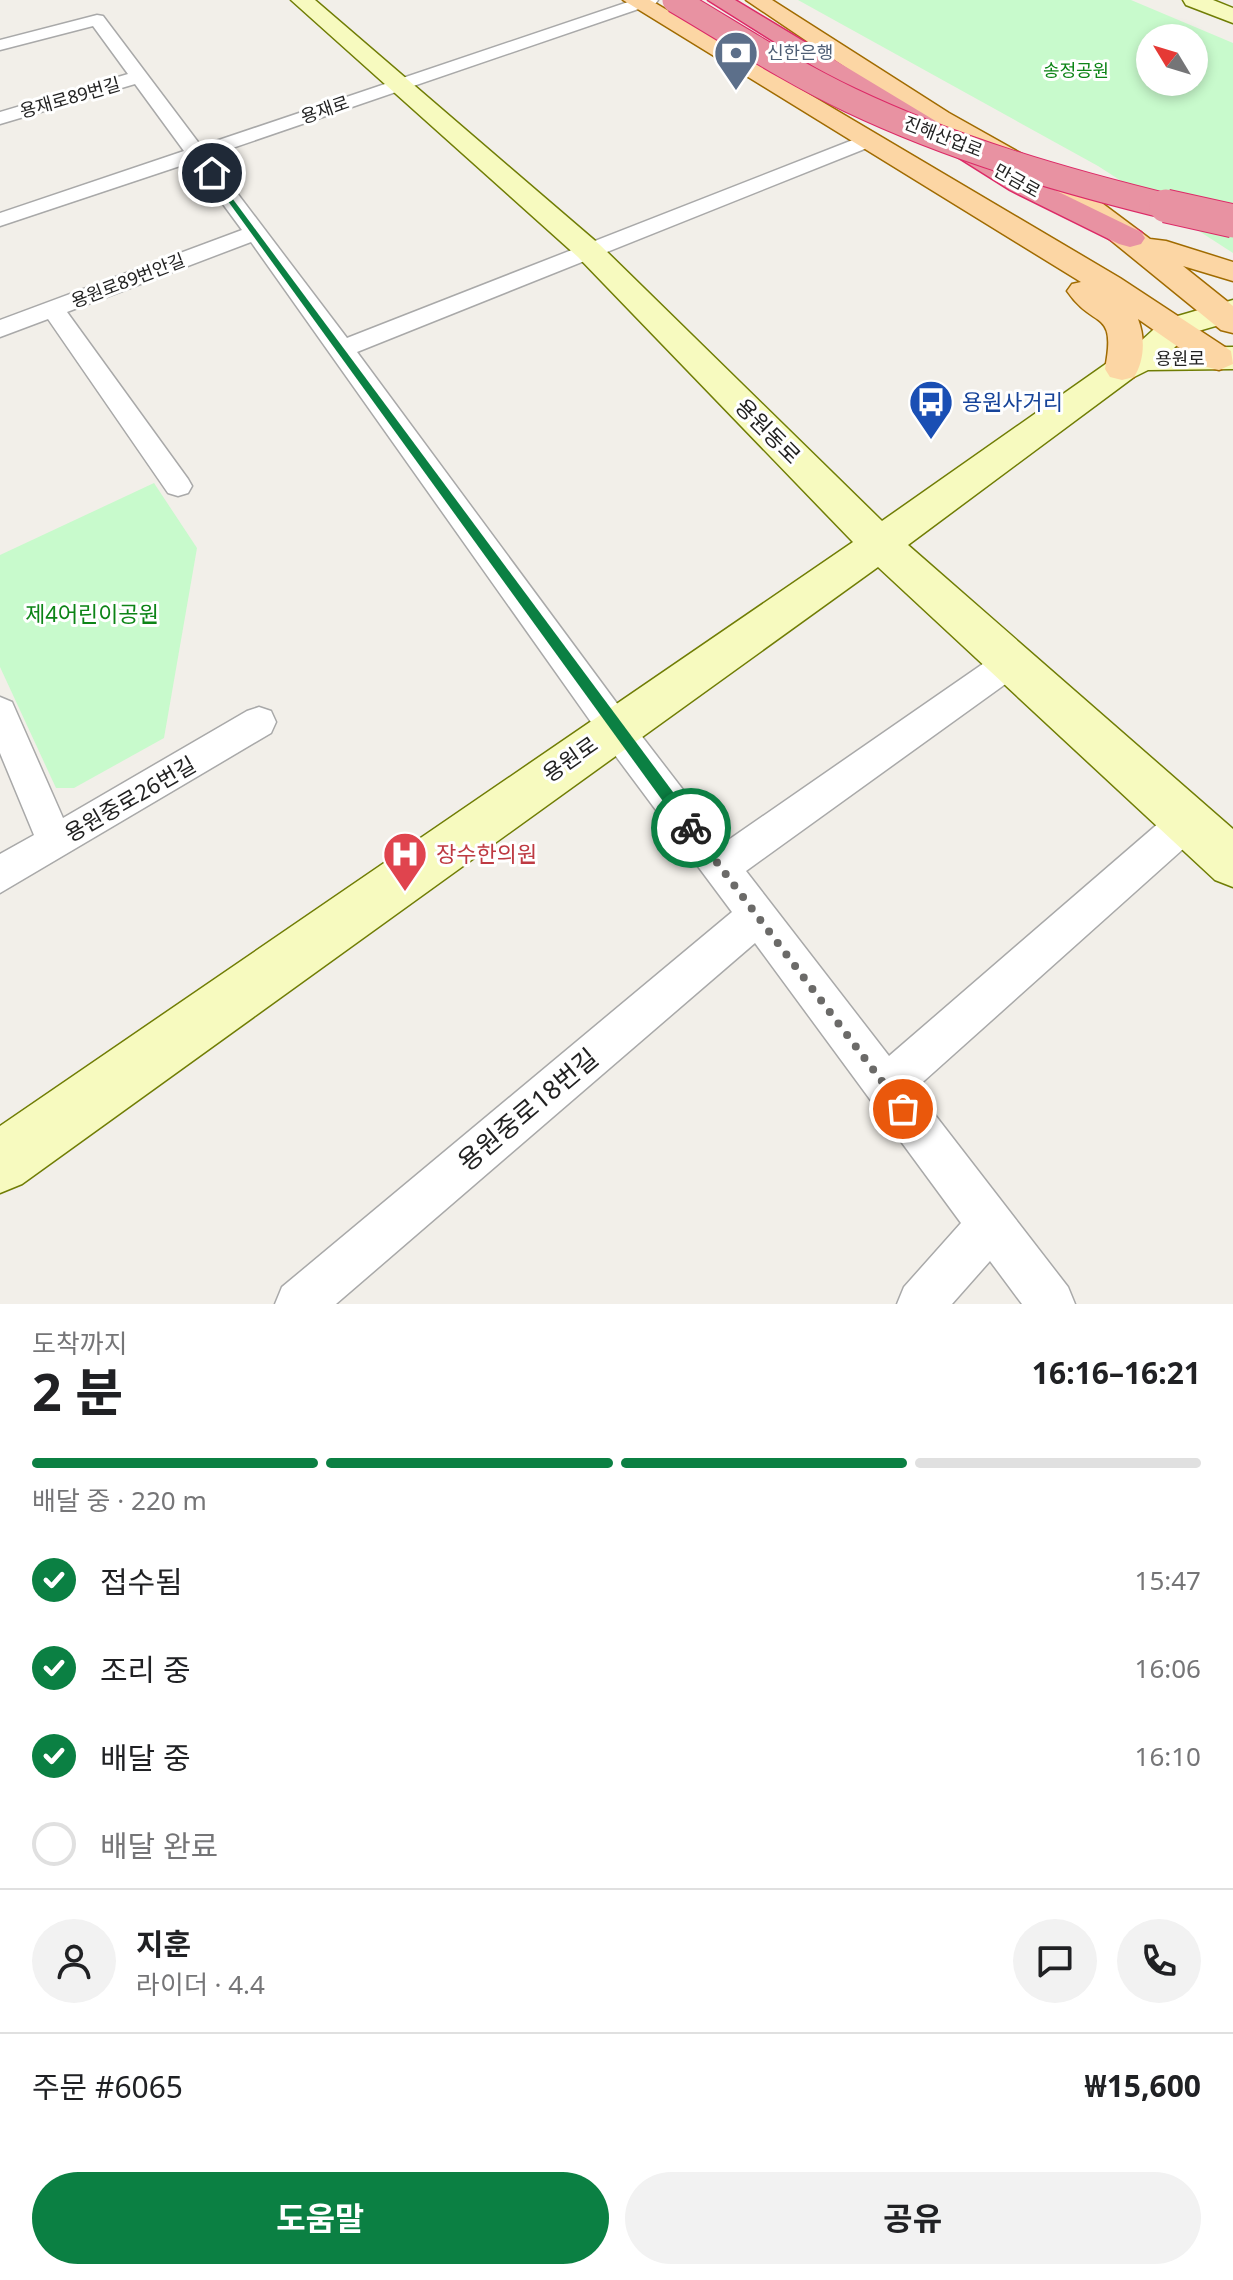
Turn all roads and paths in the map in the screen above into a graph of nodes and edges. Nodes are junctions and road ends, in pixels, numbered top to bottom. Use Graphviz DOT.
graph roads {
  1 [pos="302,0"];
  2 [pos="675,0"];
  3 [pos="719,0"];
  4 [pos="1194,0"];
  5 [pos="641,1"];
  6 [pos="752,8"];
  7 [pos="1233,16"];
  8 [pos="0,45"];
  9 [pos="139,77"];
  10 [pos="399,85"];
  11 [pos="0,118"];
  12 [pos="870,140"];
  13 [pos="197,154"];
  14 [pos="963,195"];
  15 [pos="0,220"];
  16 [pos="1233,221"];
  17 [pos="255,233"];
  18 [pos="1130,238"];
  19 [pos="589,251"];
  20 [pos="1233,272"];
  21 [pos="53,309"];
  22 [pos="1229,315"];
  23 [pos="1176,327"];
  24 [pos="0,329"];
  25 [pos="342,349"];
  26 [pos="1226,359"];
  27 [pos="1132,364"];
  28 [pos="178,486"];
  29 [pos="880,544"];
  30 [pos="1011,662"];
  31 [pos="0,712"];
  32 [pos="259,722"];
  33 [pos="615,728"];
  34 [pos="1188,821"];
  35 [pos="55,842"];
  36 [pos="1233,862"];
  37 [pos="721,867"];
  38 [pos="0,875"];
  39 [pos="757,916"];
  40 [pos="886,1086"];
  41 [pos="0,1162"];
  42 [pos="991,1224"];
  43 [pos="299,1304"];
  44 [pos="921,1304"];
  45 [pos="1051,1304"];
  1 -- 10 [label="main road, 용원동로"];
  2 -- 16 [label="highway, 진해산업로, bridge"];
  3 -- 6 [label="highway"];
  4 -- 7 [label="main road"];
  5 -- 10 [label="street, 용재로"];
  5 -- 12 [label="main road"];
  6 -- 18 [label="main road"];
  8 -- 9 [label="street"];
  9 -- 11 [label="street, 용재로89번길"];
  9 -- 13 [label="street"];
  10 -- 13 [label="street, 용재로"];
  10 -- 19 [label="main road, 용원동로"];
  12 -- 14 [label="main road"];
  12 -- 19 [label="street"];
  13 -- 15 [label="street, 용재로"];
  13 -- 17 [label="street"];
  14 -- 23 [label="main road"];
  14 -- 27 [label="main road"];
  17 -- 21 [label="street, 용원로89번안길"];
  17 -- 25 [label="street"];
  18 -- 20 [label="main road"];
  18 -- 22 [label="main road"];
  19 -- 25 [label="street"];
  19 -- 29 [label="main road, 용원동로"];
  21 -- 24 [label="street, 용원로89번안길"];
  21 -- 28 [label="street"];
  22 -- 23 [label="main road"];
  23 -- 26 [label="main road"];
  23 -- 27 [label="main road, 용원로"];
  25 -- 33 [label="street"];
  26 -- 27 [label="main road, 용원로"];
  27 -- 29 [label="main road, 용원로"];
  29 -- 30 [label="main road, 용원동로"];
  29 -- 33 [label="main road, 용원로"];
  30 -- 34 [label="main road, 용원동로"];
  30 -- 37 [label="street"];
  31 -- 35 [label="street"];
  32 -- 35 [label="street, 용원중로26번길"];
  33 -- 37 [label="street"];
  33 -- 41 [label="main road, 용원로"];
  34 -- 36 [label="main road, 용원동로"];
  34 -- 40 [label="street"];
  35 -- 38 [label="street, 용원중로26번길"];
  37 -- 39 [label="street"];
  39 -- 40 [label="street"];
  39 -- 43 [label="street, 용원중로18번길"];
  40 -- 42 [label="street"];
  42 -- 44 [label="street"];
  42 -- 45 [label="street"];
}
